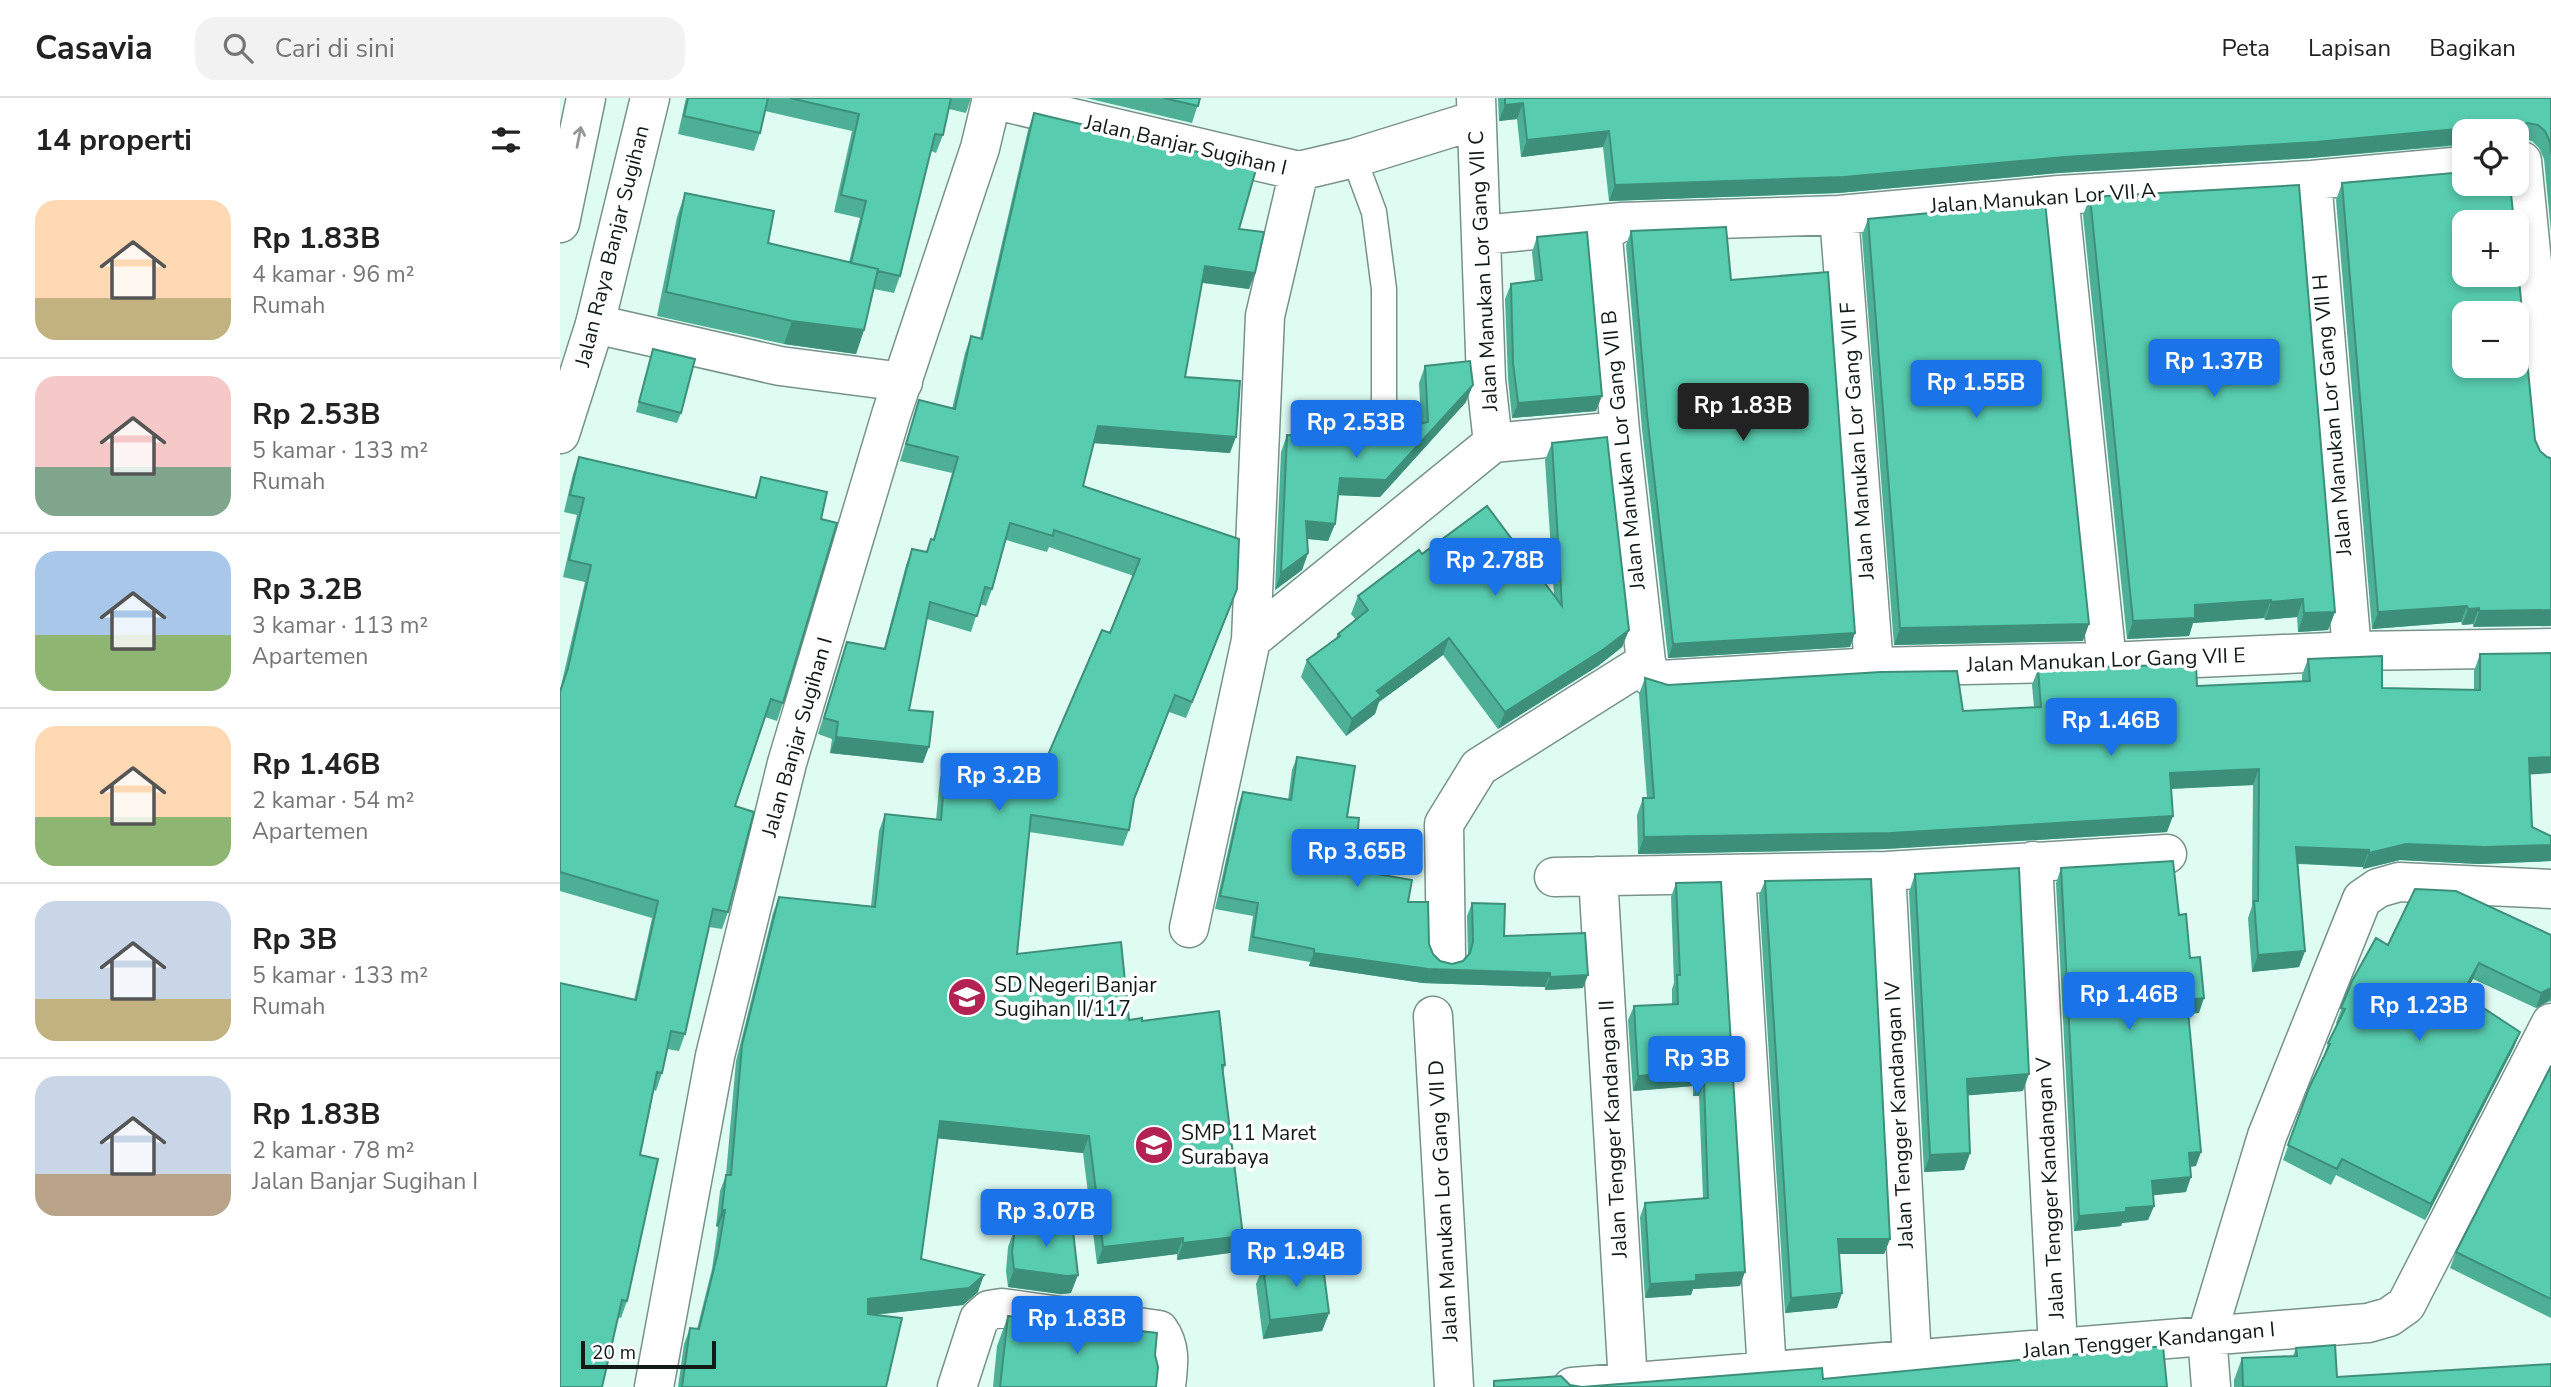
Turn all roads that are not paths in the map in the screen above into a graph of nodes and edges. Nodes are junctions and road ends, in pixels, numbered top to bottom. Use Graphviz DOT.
graph roads {
  1 [pos="586,98"];
  2 [pos="650,98"];
  3 [pos="992,99"];
  4 [pos="1476,109"];
  5 [pos="1354,158"];
  6 [pos="2530,161"];
  7 [pos="2452,167"];
  8 [pos="1299,171"];
  9 [pos="2312,180"];
  10 [pos="2059,195"];
  11 [pos="1839,215"];
  12 [pos="1622,222"];
  13 [pos="560,223"];
  14 [pos="1481,235"];
  15 [pos="595,324"];
  16 [pos="902,382"];
  17 [pos="1384,402"];
  18 [pos="1620,431"];
  19 [pos="560,434"];
  20 [pos="1493,443"];
  21 [pos="2551,454"];
  22 [pos="1251,640"];
  23 [pos="2551,648"];
  24 [pos="2352,651"];
  25 [pos="2107,662"];
  26 [pos="1874,667"];
  27 [pos="1653,671"];
  28 [pos="2166,854"];
  29 [pos="2033,861"];
  30 [pos="1886,871"];
  31 [pos="1736,874"];
  32 [pos="1598,876"];
  33 [pos="1554,877"];
  34 [pos="2551,889"];
  35 [pos="1189,928"];
  36 [pos="1446,956"];
  37 [pos="1433,1016"];
  38 [pos="2551,1023"];
  39 [pos="2207,1335"];
  40 [pos="2058,1348"];
  41 [pos="1912,1360"];
  42 [pos="1767,1371"];
  43 [pos="1628,1383"];
  44 [pos="654,1387"];
  45 [pos="957,1387"];
  46 [pos="1166,1387"];
  47 [pos="1454,1387"];
  48 [pos="1572,1387"];
  49 [pos="2211,1387"];
  13 -- 1 [label="street, one-way"];
  2 -- 15 [label="street, Jalan Raya Banjar Sugihan"];
  3 -- 8 [label="street, Jalan Banjar Sugihan I"];
  3 -- 16 [label="street, Jalan Banjar Sugihan I"];
  4 -- 5 [label="street"];
  4 -- 14 [label="street, Jalan Manukan Lor Gang VII C"];
  5 -- 8 [label="street"];
  5 -- 17 [label="lane"];
  6 -- 21 [label="street"];
  7 -- 9 [label="street, Jalan Manukan Lor VII A"];
  8 -- 22 [label="street"];
  9 -- 10 [label="street, Jalan Manukan Lor VII A"];
  9 -- 24 [label="street, Jalan Manukan Lor Gang VII H"];
  10 -- 11 [label="street, Jalan Manukan Lor VII A"];
  10 -- 25 [label="street"];
  11 -- 12 [label="street, Jalan Manukan Lor VII A"];
  11 -- 26 [label="street, Jalan Manukan Lor Gang VII F"];
  12 -- 14 [label="street, Jalan Manukan Lor VII A"];
  12 -- 18 [label="street, Jalan Manukan Lor Gang VII B"];
  14 -- 20 [label="street, Jalan Manukan Lor Gang VII C"];
  15 -- 16 [label="street"];
  15 -- 19 [label="street, Jalan Raya Banjar Sugihan"];
  16 -- 44 [label="street, Jalan Banjar Sugihan I"];
  18 -- 20 [label="street"];
  18 -- 27 [label="street, Jalan Manukan Lor Gang VII B"];
  20 -- 22 [label="street"];
  22 -- 35 [label="street"];
  23 -- 24 [label="street, Jalan Manukan Lor Gang VII E"];
  24 -- 25 [label="street, Jalan Manukan Lor Gang VII E"];
  25 -- 26 [label="street, Jalan Manukan Lor Gang VII E"];
  26 -- 27 [label="street, Jalan Manukan Lor Gang VII E"];
  27 -- 36 [label="street"];
  28 -- 29 [label="street"];
  29 -- 30 [label="street"];
  29 -- 40 [label="street, Jalan Tengger Kandangan V"];
  30 -- 31 [label="street"];
  30 -- 41 [label="street, Jalan Tengger Kandangan IV"];
  31 -- 32 [label="street"];
  31 -- 42 [label="street"];
  32 -- 33 [label="street"];
  32 -- 43 [label="street, Jalan Tengger Kandangan II"];
  34 -- 39 [label="street"];
  37 -- 47 [label="street, Jalan Manukan Lor Gang VII D"];
  38 -- 39 [label="street, Jalan Tengger Kandangan I"];
  39 -- 40 [label="street, Jalan Tengger Kandangan I"];
  39 -- 49 [label="street"];
  40 -- 41 [label="street, Jalan Tengger Kandangan I"];
  41 -- 42 [label="street, Jalan Tengger Kandangan I"];
  42 -- 43 [label="street, Jalan Tengger Kandangan I"];
  43 -- 48 [label="street, Jalan Tengger Kandangan I"];
  45 -- 46 [label="street"];
}
